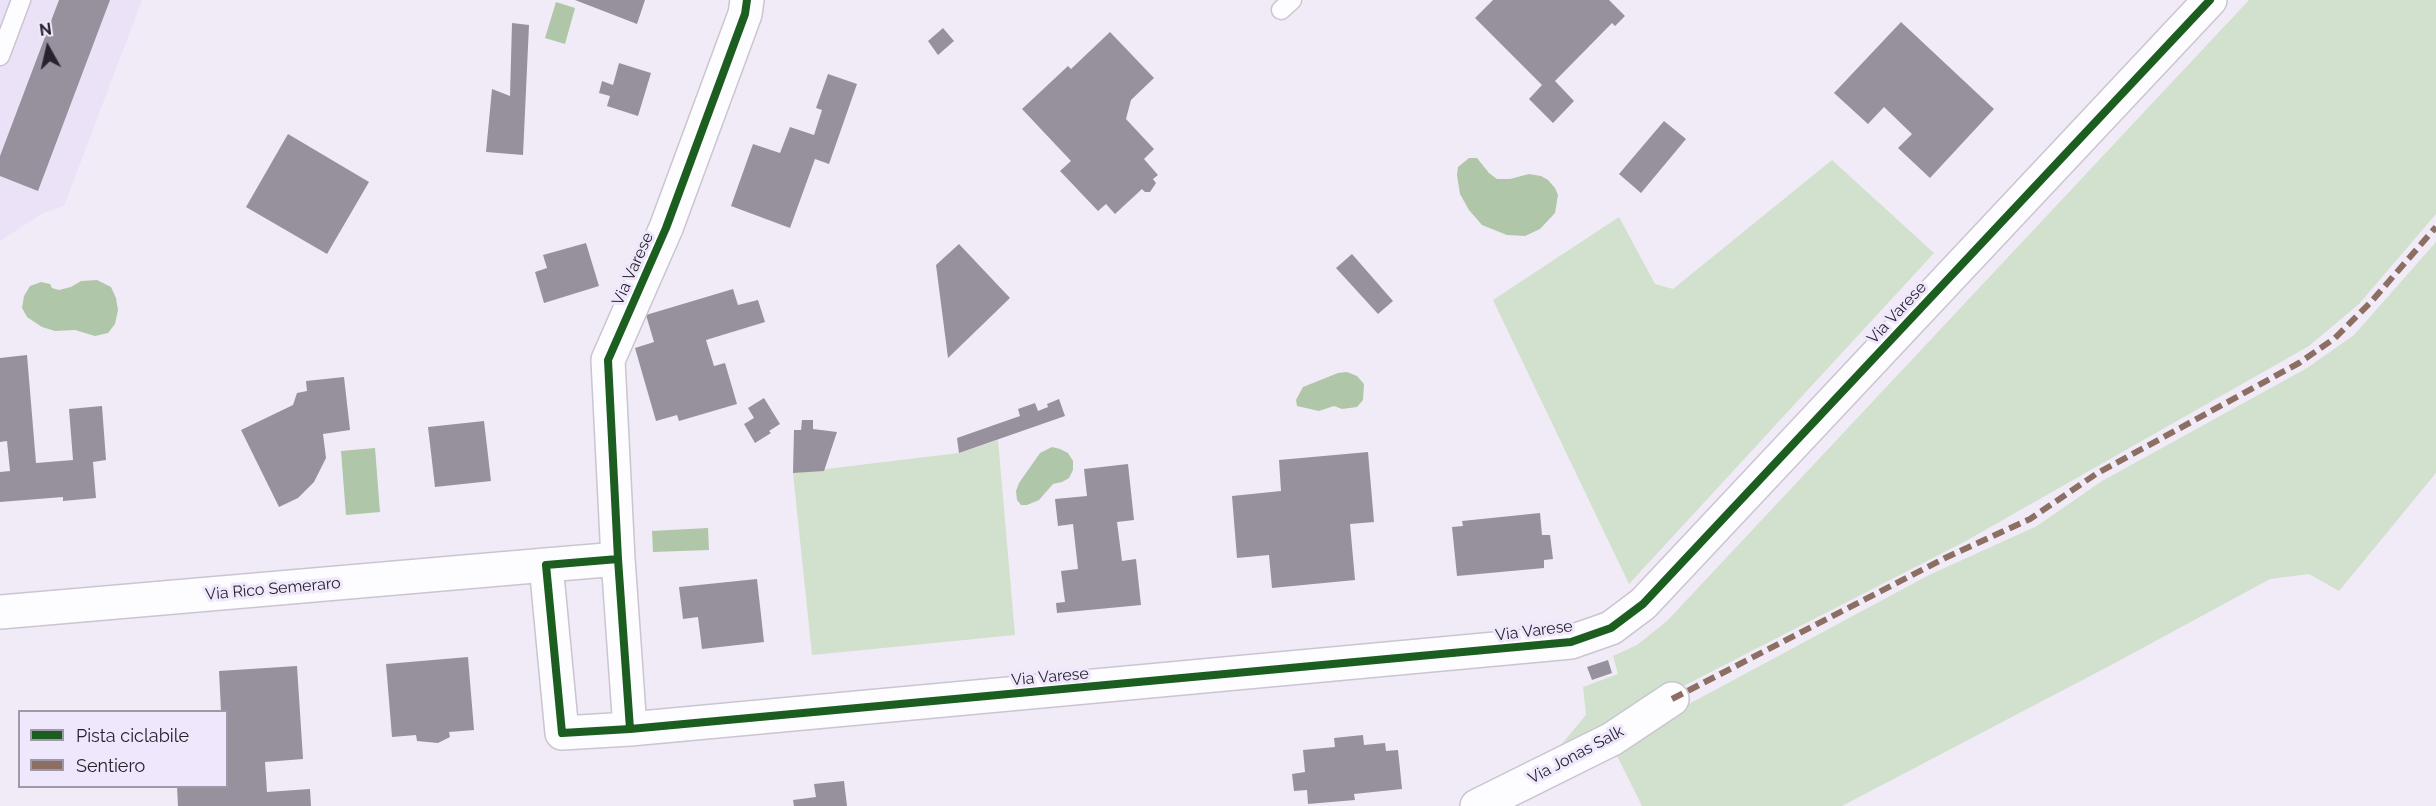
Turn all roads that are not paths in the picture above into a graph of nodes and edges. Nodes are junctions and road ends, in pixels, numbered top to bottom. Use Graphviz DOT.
graph roads {
  1 [pos="21,0"];
  2 [pos="747,0"];
  3 [pos="2210,0"];
  4 [pos="0,56"];
  5 [pos="618,560"];
  6 [pos="546,565"];
  7 [pos="0,612"];
  8 [pos="1672,699"];
  9 [pos="630,729"];
  10 [pos="1477,806"];
  1 -- 4 [label="lane"];
  2 -- 5 [label="street, Via Varese"];
  3 -- 9 [label="street, Via Varese"];
  5 -- 6 [label="street"];
  5 -- 9 [label="street, Via Varese"];
  6 -- 7 [label="street, Via Rico Semeraro"];
  6 -- 9 [label="street, Via Varese"];
  8 -- 10 [label="street, Via Jonas Salk"];
}
